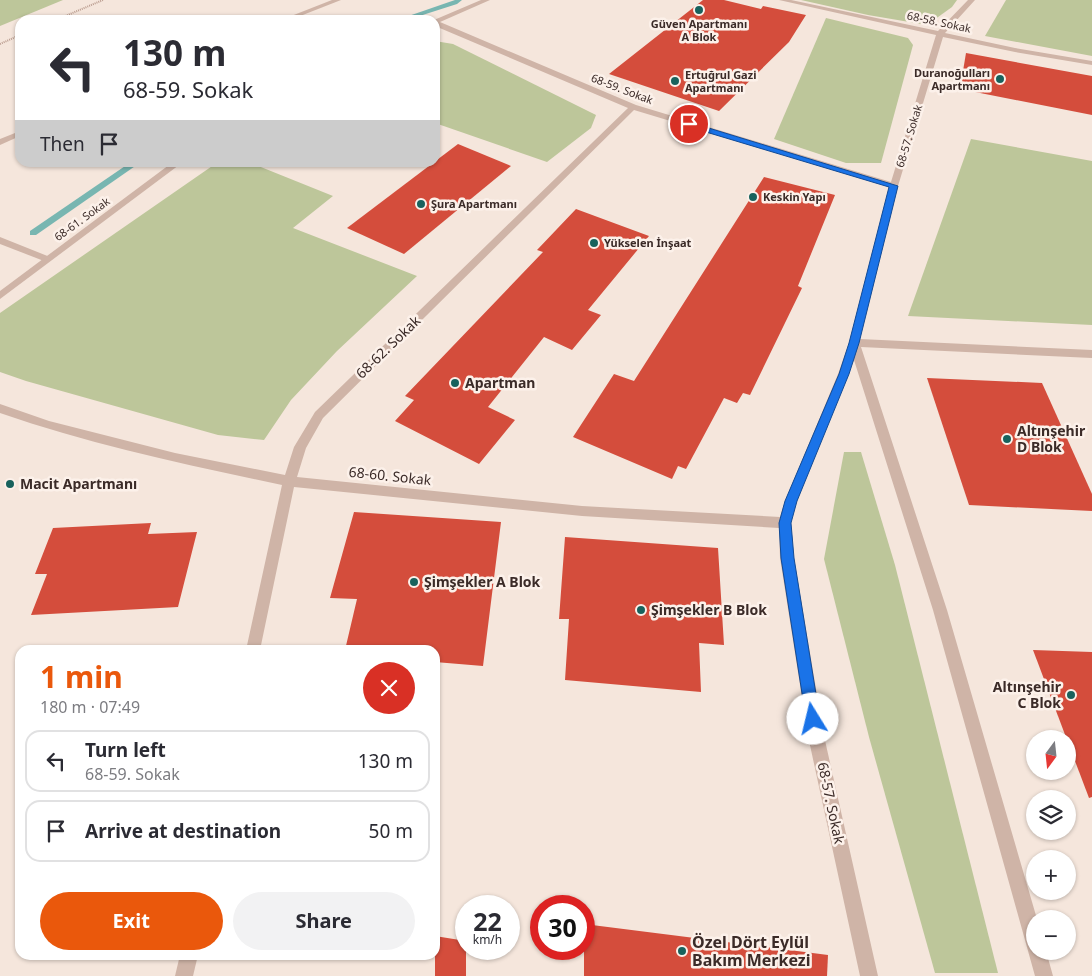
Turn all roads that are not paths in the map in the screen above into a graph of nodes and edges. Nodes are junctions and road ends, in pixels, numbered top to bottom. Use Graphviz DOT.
graph roads {
  1 [pos="338,0"];
  2 [pos="487,0"];
  3 [pos="782,0"];
  4 [pos="972,0"];
  5 [pos="298,15"];
  6 [pos="440,20"];
  7 [pos="440,24"];
  8 [pos="940,34"];
  9 [pos="1092,63"];
  10 [pos="633,107"];
  11 [pos="15,135"];
  12 [pos="0,142"];
  13 [pos="172,167"];
  14 [pos="894,186"];
  15 [pos="0,240"];
  16 [pos="47,258"];
  17 [pos="0,296"];
  18 [pos="854,343"];
  19 [pos="1092,354"];
  20 [pos="0,408"];
  21 [pos="289,481"];
  22 [pos="785,523"];
  23 [pos="254,645"];
  24 [pos="1026,912"];
  25 [pos="188,960"];
  26 [pos="1040,960"];
  27 [pos="184,976"];
  28 [pos="869,976"];
  29 [pos="1044,976"];
  1 -- 5 [label="street"];
  2 -- 6 [label="street"];
  3 -- 8 [label="street, 68-58. Sokak"];
  4 -- 8 [label="street, 68-57. Sokak"];
  7 -- 10 [label="street, 68-59. Sokak"];
  8 -- 9 [label="street, 68-58. Sokak"];
  8 -- 14 [label="street, 68-57. Sokak"];
  10 -- 14 [label="street, 68-59. Sokak"];
  10 -- 21 [label="street, 68-62. Sokak"];
  11 -- 12 [label="street"];
  13 -- 16 [label="street, 68-61. Sokak"];
  14 -- 18 [label="street, 68-57. Sokak"];
  15 -- 16 [label="street"];
  16 -- 17 [label="street, 68-61. Sokak"];
  18 -- 19 [label="street"];
  18 -- 22 [label="street, 68-57. Sokak"];
  18 -- 24 [label="street"];
  20 -- 21 [label="street, 68-60. Sokak"];
  21 -- 22 [label="street, 68-60. Sokak"];
  21 -- 23 [label="street, 68-62. Sokak"];
  22 -- 28 [label="street, 68-57. Sokak"];
  25 -- 27 [label="street"];
  26 -- 29 [label="street"];
}
